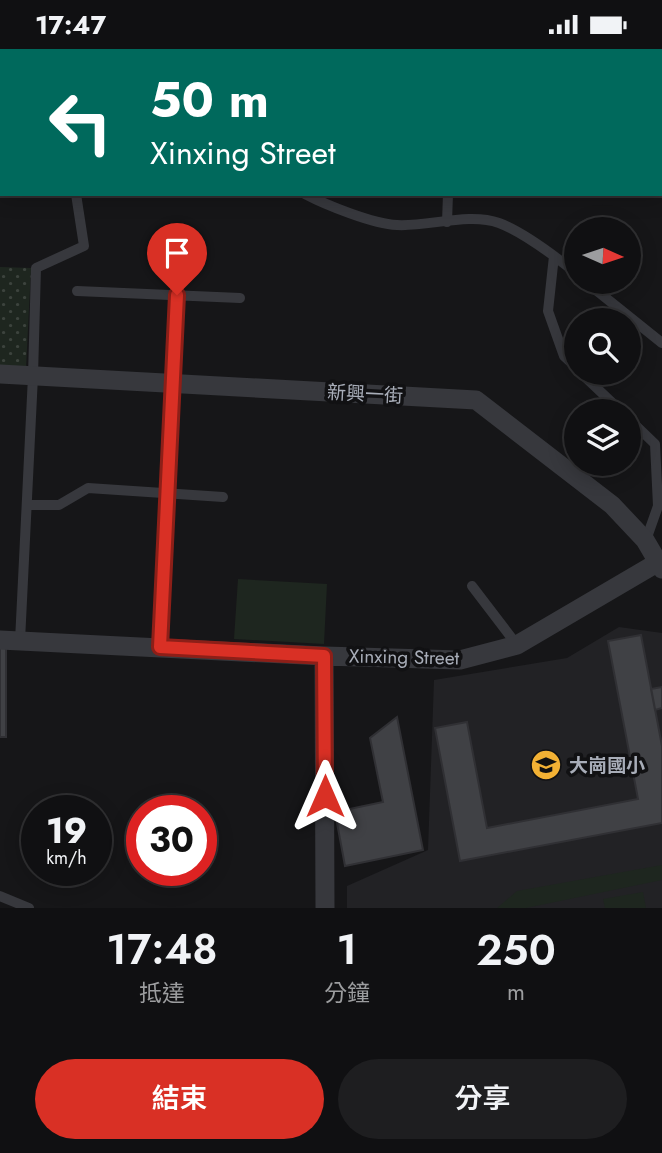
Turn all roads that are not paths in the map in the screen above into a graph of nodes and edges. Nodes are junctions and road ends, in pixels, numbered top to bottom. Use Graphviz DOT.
graph roads {
  1 [pos="77,196"];
  2 [pos="310,196"];
  3 [pos="448,196"];
  4 [pos="447,222"];
  5 [pos="554,256"];
  6 [pos="564,264"];
  7 [pos="77,291"];
  8 [pos="601,294"];
  9 [pos="177,295"];
  10 [pos="240,298"];
  11 [pos="662,343"];
  12 [pos="564,356"];
  13 [pos="0,374"];
  14 [pos="33,376"];
  15 [pos="171,384"];
  16 [pos="594,385"];
  17 [pos="608,399"];
  18 [pos="641,431"];
  19 [pos="167,492"];
  20 [pos="223,497"];
  21 [pos="27,505"];
  22 [pos="645,540"];
  23 [pos="661,564"];
  24 [pos="472,586"];
  25 [pos="10,641"];
  26 [pos="517,645"];
  27 [pos="160,647"];
  28 [pos="324,656"];
  29 [pos="0,896"];
  30 [pos="29,908"];
  31 [pos="325,908"];
  1 -- 14 [label="lane"];
  2 -- 4 [label="lane"];
  3 -- 4 [label="lane"];
  4 -- 5 [label="lane"];
  5 -- 6 [label="lane"];
  5 -- 12 [label="lane"];
  7 -- 9 [label="lane"];
  8 -- 11 [label="lane"];
  9 -- 10 [label="lane"];
  9 -- 15 [label="lane"];
  13 -- 14 [label="street, 新興一街"];
  14 -- 15 [label="street, 新興一街"];
  14 -- 21 [label="lane"];
  15 -- 19 [label="lane"];
  15 -- 22 [label="street, 新興一街"];
  16 -- 17 [label="lane"];
  18 -- 22 [label="lane"];
  19 -- 20 [label="lane"];
  19 -- 21 [label="lane"];
  19 -- 27 [label="lane"];
  21 -- 25 [label="lane"];
  22 -- 23 [label="street, 新興一街"];
  23 -- 26 [label="street, Xinxing Street"];
  24 -- 26 [label="lane"];
  25 -- 27 [label="street, Xinxing Street"];
  26 -- 28 [label="street, Xinxing Street"];
  27 -- 28 [label="street, Xinxing Street"];
  28 -- 31 [label="street"];
  29 -- 30 [label="lane"];
}
